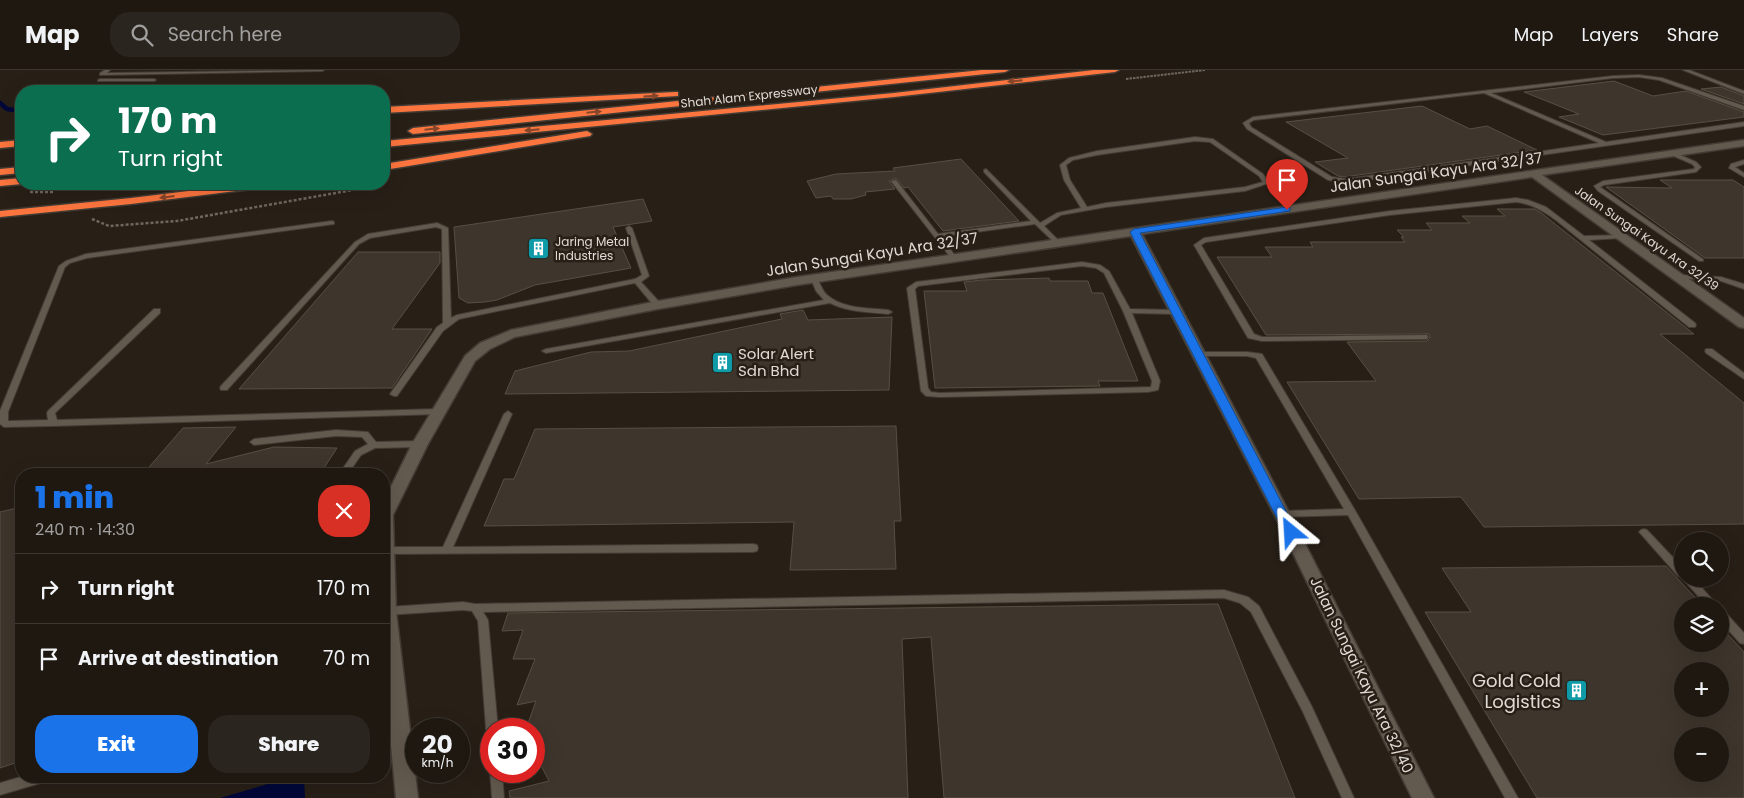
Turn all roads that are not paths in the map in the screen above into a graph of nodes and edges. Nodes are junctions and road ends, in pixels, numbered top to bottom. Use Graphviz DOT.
graph roads {
  1 [pos="108,70"];
  2 [pos="322,70"];
  3 [pos="1006,70"];
  4 [pos="1116,70"];
  5 [pos="1684,70"];
  6 [pos="288,71"];
  7 [pos="102,74"];
  8 [pos="916,79"];
  9 [pos="100,80"];
  10 [pos="154,80"];
  11 [pos="128,83"];
  12 [pos="1484,92"];
  13 [pos="1744,93"];
  14 [pos="894,95"];
  15 [pos="1744,108"];
  16 [pos="390,110"];
  17 [pos="1744,124"];
  18 [pos="403,132"];
  19 [pos="0,143"];
  20 [pos="15,143"];
  21 [pos="390,143"];
  22 [pos="1744,143"];
  23 [pos="1606,144"];
  24 [pos="1672,153"];
  25 [pos="1744,162"];
  26 [pos="390,166"];
  27 [pos="15,171"];
  28 [pos="986,171"];
  29 [pos="0,172"];
  30 [pos="1534,174"];
  31 [pos="1744,175"];
  32 [pos="894,181"];
  33 [pos="15,182"];
  34 [pos="0,183"];
  35 [pos="217,190"];
  36 [pos="1085,209"];
  37 [pos="0,216"];
  38 [pos="332,223"];
  39 [pos="1038,224"];
  40 [pos="629,228"];
  41 [pos="1134,232"];
  42 [pos="936,236"];
  43 [pos="1621,236"];
  44 [pos="1583,238"];
  45 [pos="1057,242"];
  46 [pos="953,257"];
  47 [pos="1702,260"];
  48 [pos="1680,277"];
  49 [pos="814,279"];
  50 [pos="637,282"];
  51 [pos="1744,287"];
  52 [pos="831,301"];
  53 [pos="658,305"];
  54 [pos="157,311"];
  55 [pos="1126,311"];
  56 [pos="888,312"];
  57 [pos="1176,312"];
  58 [pos="1744,324"];
  59 [pos="447,325"];
  60 [pos="1692,325"];
  61 [pos="1424,337"];
  62 [pos="546,351"];
  63 [pos="1709,351"];
  64 [pos="1198,354"];
  65 [pos="1744,378"];
  66 [pos="224,388"];
  67 [pos="394,394"];
  68 [pos="438,412"];
  69 [pos="508,414"];
  70 [pos="53,423"];
  71 [pos="254,442"];
  72 [pos="420,444"];
  73 [pos="374,445"];
  74 [pos="347,468"];
  75 [pos="390,505"];
  76 [pos="1351,512"];
  77 [pos="1282,514"];
  78 [pos="1644,532"];
  79 [pos="753,548"];
  80 [pos="390,551"];
  81 [pos="446,551"];
  82 [pos="1674,564"];
  83 [pos="1695,587"];
  84 [pos="1705,597"];
  85 [pos="475,608"];
  86 [pos="390,611"];
  87 [pos="1729,624"];
  88 [pos="390,639"];
  89 [pos="1744,640"];
  90 [pos="491,718"];
  91 [pos="20,783"];
  92 [pos="497,783"];
  93 [pos="0,789"];
  94 [pos="407,798"];
  95 [pos="498,798"];
  96 [pos="1348,798"];
  97 [pos="1423,798"];
  98 [pos="1512,798"];
  1 -- 7 [label="lane"];
  2 -- 6 [label="lane"];
  3 -- 8 [label="highway, Shah Alam Expressway"];
  4 -- 14 [label="highway, Shah Alam Expressway, one-way"];
  5 -- 13 [label="lane"];
  6 -- 7 [label="lane"];
  7 -- 9 [label="lane"];
  16 -- 8 [label="highway, one-way"];
  18 -- 8 [label="highway, Shah Alam Expressway, one-way"];
  9 -- 10 [label="lane"];
  9 -- 11 [label="lane"];
  12 -- 15 [label="lane"];
  12 -- 23 [label="lane"];
  12 -- 23 [label="lane"];
  14 -- 21 [label="highway, Shah Alam Expressway, one-way"];
  14 -- 26 [label="highway"];
  17 -- 23 [label="lane"];
  19 -- 20 [label="highway"];
  22 -- 24 [label="street, Jalan Sungai Kayu Ara 32/37"];
  24 -- 30 [label="street, Jalan Sungai Kayu Ara 32/37"];
  24 -- 47 [label="lane"];
  25 -- 31 [label="lane"];
  27 -- 29 [label="highway"];
  28 -- 39 [label="lane"];
  30 -- 41 [label="street, Jalan Sungai Kayu Ara 32/37"];
  30 -- 43 [label="street, Jalan Sungai Kayu Ara 32/39"];
  32 -- 42 [label="lane"];
  33 -- 34 [label="highway"];
  35 -- 37 [label="highway, one-way"];
  36 -- 36 [label="lane"];
  36 -- 39 [label="lane"];
  38 -- 70 [label="lane"];
  39 -- 42 [label="lane"];
  39 -- 45 [label="lane"];
  40 -- 50 [label="lane"];
  41 -- 45 [label="street, Jalan Sungai Kayu Ara 32/37"];
  41 -- 57 [label="street, Jalan Sungai Kayu Ara 32/40"];
  42 -- 46 [label="lane"];
  43 -- 44 [label="lane"];
  43 -- 48 [label="street, Jalan Sungai Kayu Ara 32/39"];
  44 -- 60 [label="lane"];
  44 -- 61 [label="lane"];
  45 -- 46 [label="street, Jalan Sungai Kayu Ara 32/37"];
  46 -- 49 [label="street, Jalan Sungai Kayu Ara 32/37"];
  48 -- 51 [label="lane"];
  48 -- 58 [label="street, Jalan Sungai Kayu Ara 32/39"];
  49 -- 52 [label="lane"];
  49 -- 53 [label="street, Jalan Sungai Kayu Ara 32/37"];
  50 -- 53 [label="lane"];
  50 -- 59 [label="lane"];
  52 -- 56 [label="lane"];
  52 -- 62 [label="lane"];
  53 -- 68 [label="street, Jalan Sungai Kayu Ara 32/37"];
  54 -- 70 [label="lane"];
  55 -- 55 [label="lane"];
  55 -- 57 [label="lane"];
  57 -- 64 [label="street, Jalan Sungai Kayu Ara 32/40"];
  59 -- 66 [label="lane"];
  59 -- 67 [label="lane"];
  63 -- 65 [label="lane"];
  64 -- 76 [label="lane"];
  64 -- 77 [label="street, Jalan Sungai Kayu Ara 32/40"];
  68 -- 70 [label="lane"];
  68 -- 72 [label="street, Jalan Sungai Kayu Ara 32/37"];
  69 -- 81 [label="lane"];
  71 -- 73 [label="lane"];
  72 -- 73 [label="lane"];
  72 -- 75 [label="street, Jalan Sungai Kayu Ara 32/37"];
  73 -- 74 [label="lane"];
  76 -- 77 [label="lane"];
  76 -- 98 [label="lane"];
  77 -- 97 [label="street, Jalan Sungai Kayu Ara 32/40"];
  78 -- 82 [label="lane"];
  79 -- 81 [label="lane"];
  80 -- 81 [label="lane"];
  83 -- 84 [label="lane"];
  85 -- 86 [label="lane"];
  85 -- 90 [label="lane"];
  85 -- 96 [label="lane"];
  87 -- 89 [label="lane"];
  88 -- 94 [label="street, Jalan Sungai Kayu Ara 32/37"];
  91 -- 93 [label="lane"];
  92 -- 95 [label="lane"];
}
